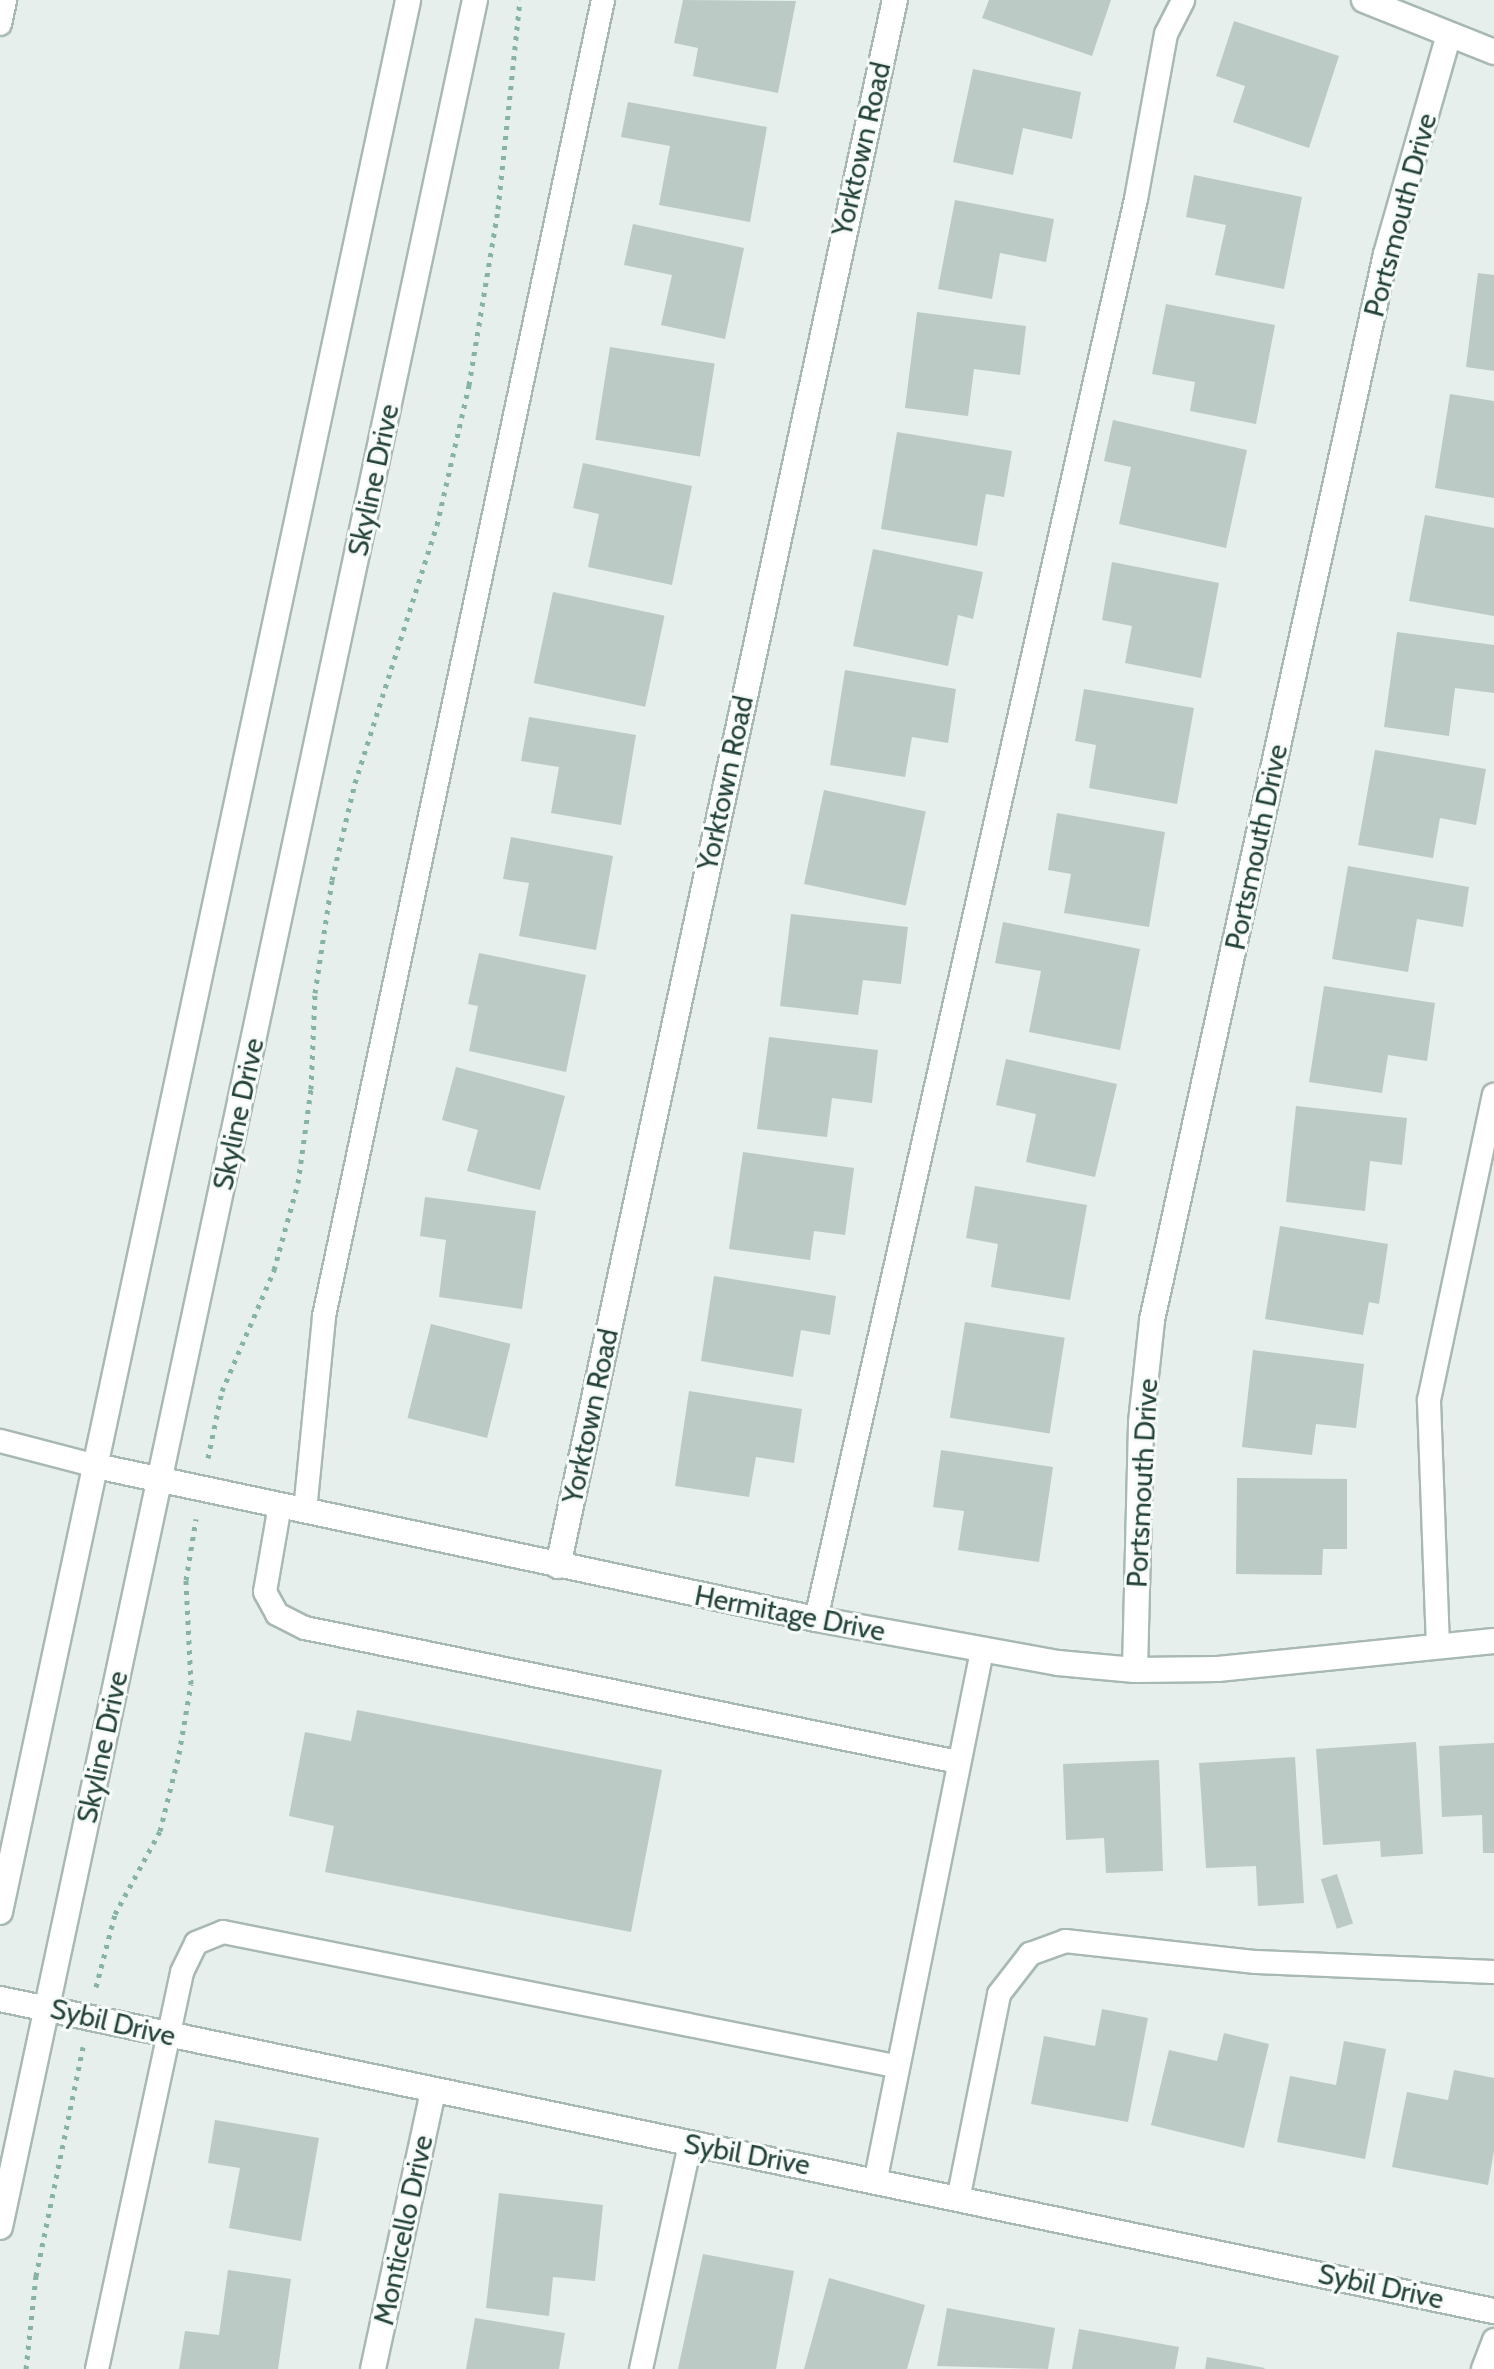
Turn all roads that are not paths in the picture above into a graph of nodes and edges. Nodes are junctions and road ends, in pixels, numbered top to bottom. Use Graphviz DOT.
graph roads {
  1 [pos="5,0"];
  2 [pos="408,0"];
  3 [pos="475,0"];
  4 [pos="603,0"];
  5 [pos="895,0"];
  6 [pos="1183,0"];
  7 [pos="1364,0"];
  8 [pos="0,24"];
  9 [pos="1449,35"];
  10 [pos="1494,52"];
  11 [pos="1494,1095"];
  12 [pos="0,1441"];
  13 [pos="96,1466"];
  14 [pos="161,1476"];
  15 [pos="280,1505"];
  16 [pos="305,1511"];
  17 [pos="558,1566"];
  18 [pos="816,1619"];
  19 [pos="1494,1641"];
  20 [pos="1438,1647"];
  21 [pos="982,1651"];
  22 [pos="1135,1670"];
  23 [pos="958,1762"];
  24 [pos="0,1912"];
  25 [pos="1494,1972"];
  26 [pos="0,1999"];
  27 [pos="47,2007"];
  28 [pos="168,2035"];
  29 [pos="895,2066"];
  30 [pos="433,2091"];
  31 [pos="690,2144"];
  32 [pos="876,2178"];
  33 [pos="959,2195"];
  34 [pos="0,2227"];
  35 [pos="1494,2311"];
  36 [pos="1494,2340"];
  37 [pos="97,2369"];
  38 [pos="373,2369"];
  39 [pos="641,2369"];
  40 [pos="1483,2369"];
  1 -- 8 [label="lane"];
  2 -- 13 [label="street"];
  3 -- 14 [label="street, Skyline Drive"];
  4 -- 16 [label="lane"];
  5 -- 17 [label="street, Yorktown Road"];
  6 -- 18 [label="lane"];
  7 -- 9 [label="street"];
  9 -- 10 [label="street"];
  9 -- 22 [label="street, Portsmouth Drive"];
  11 -- 20 [label="lane"];
  12 -- 13 [label="lane"];
  13 -- 14 [label="street, Hermitage Drive"];
  13 -- 24 [label="street"];
  14 -- 15 [label="street, Hermitage Drive"];
  14 -- 27 [label="street, Skyline Drive"];
  15 -- 16 [label="street, Hermitage Drive"];
  15 -- 23 [label="lane"];
  16 -- 17 [label="street, Hermitage Drive"];
  17 -- 18 [label="street, Hermitage Drive"];
  18 -- 21 [label="street, Hermitage Drive"];
  19 -- 20 [label="street, Hermitage Drive"];
  20 -- 22 [label="street, Hermitage Drive"];
  21 -- 22 [label="street, Hermitage Drive"];
  21 -- 23 [label="lane"];
  23 -- 29 [label="lane"];
  25 -- 33 [label="lane"];
  26 -- 27 [label="street, Sybil Drive"];
  27 -- 28 [label="street, Sybil Drive"];
  27 -- 34 [label="street, Skyline Drive"];
  28 -- 29 [label="lane"];
  28 -- 30 [label="street, Sybil Drive"];
  28 -- 37 [label="lane"];
  29 -- 32 [label="lane"];
  30 -- 31 [label="street, Sybil Drive"];
  30 -- 38 [label="street, Monticello Drive"];
  31 -- 32 [label="street, Sybil Drive"];
  31 -- 39 [label="lane"];
  32 -- 33 [label="street, Sybil Drive"];
  33 -- 35 [label="street, Sybil Drive"];
  36 -- 40 [label="lane"];
}
